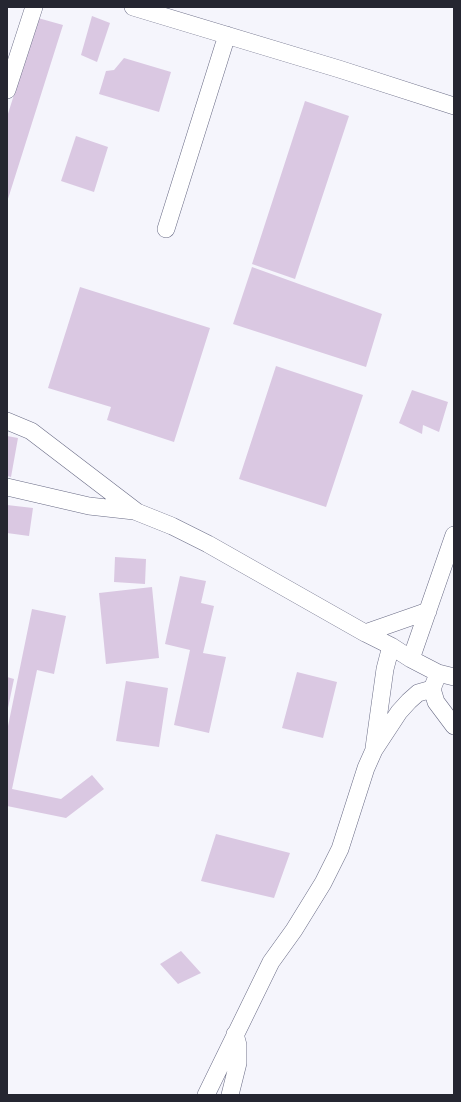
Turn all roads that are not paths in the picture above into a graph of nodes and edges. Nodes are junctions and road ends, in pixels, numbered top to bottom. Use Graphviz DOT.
graph roads {
  1 [pos="34,7"];
  2 [pos="133,7"];
  3 [pos="226,35"];
  4 [pos="7,90"];
  5 [pos="454,106"];
  6 [pos="166,229"];
  7 [pos="7,421"];
  8 [pos="7,487"];
  9 [pos="137,512"];
  10 [pos="454,535"];
  11 [pos="428,611"];
  12 [pos="365,633"];
  13 [pos="391,646"];
  14 [pos="411,659"];
  15 [pos="446,675"];
  16 [pos="432,689"];
  17 [pos="454,726"];
  18 [pos="374,750"];
  19 [pos="235,1034"];
  20 [pos="206,1095"];
  21 [pos="230,1095"];
  1 -- 4 [label="street"];
  2 -- 3 [label="street"];
  3 -- 5 [label="street"];
  3 -- 6 [label="street"];
  7 -- 9 [label="street"];
  8 -- 9 [label="street"];
  9 -- 12 [label="street"];
  10 -- 11 [label="street"];
  11 -- 12 [label="street"];
  11 -- 14 [label="street"];
  12 -- 13 [label="street"];
  13 -- 14 [label="street"];
  13 -- 18 [label="street"];
  14 -- 15 [label="street"];
  15 -- 16 [label="street"];
  16 -- 17 [label="street"];
  16 -- 18 [label="street"];
  18 -- 19 [label="street"];
  19 -- 20 [label="street"];
  19 -- 21 [label="street"];
}
